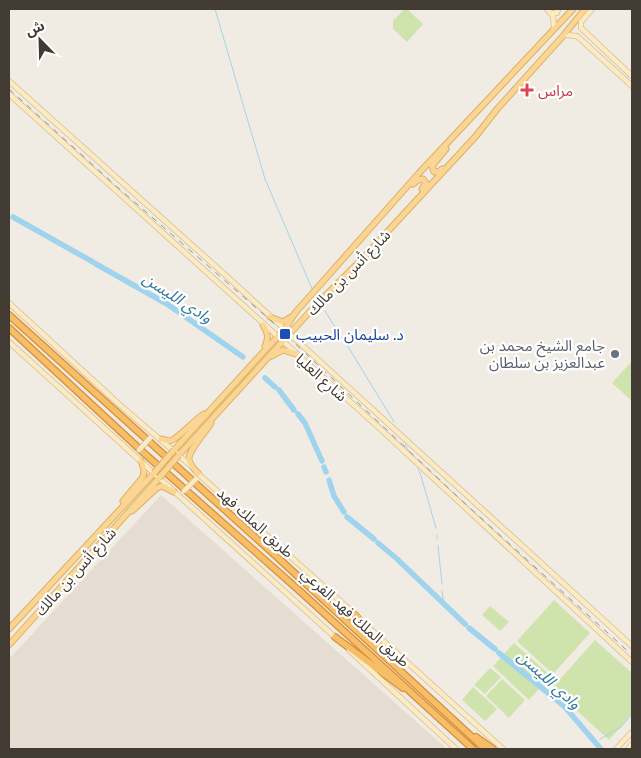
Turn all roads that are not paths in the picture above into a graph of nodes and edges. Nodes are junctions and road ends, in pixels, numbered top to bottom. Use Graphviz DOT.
graph roads {
  1 [pos="547,9"];
  2 [pos="558,9"];
  3 [pos="572,9"];
  4 [pos="589,9"];
  5 [pos="552,13"];
  6 [pos="554,30"];
  7 [pos="564,35"];
  8 [pos="632,76"];
  9 [pos="9,81"];
  10 [pos="632,86"];
  11 [pos="9,94"];
  12 [pos="467,122"];
  13 [pos="476,136"];
  14 [pos="386,212"];
  15 [pos="399,219"];
  16 [pos="9,303"];
  17 [pos="295,313"];
  18 [pos="9,315"];
  19 [pos="270,317"];
  20 [pos="263,325"];
  21 [pos="9,328"];
  22 [pos="284,329"];
  23 [pos="290,335"];
  24 [pos="277,336"];
  25 [pos="9,342"];
  26 [pos="283,342"];
  27 [pos="263,351"];
  28 [pos="296,354"];
  29 [pos="267,359"];
  30 [pos="208,411"];
  31 [pos="214,417"];
  32 [pos="150,431"];
  33 [pos="161,439"];
  34 [pos="174,450"];
  35 [pos="130,451"];
  36 [pos="179,455"];
  37 [pos="142,461"];
  38 [pos="154,473"];
  39 [pos="198,473"];
  40 [pos="159,478"];
  41 [pos="206,481"];
  42 [pos="174,492"];
  43 [pos="187,504"];
  44 [pos="116,512"];
  45 [pos="122,518"];
  46 [pos="355,614"];
  47 [pos="9,629"];
  48 [pos="334,637"];
  49 [pos="9,645"];
  50 [pos="632,646"];
  51 [pos="632,662"];
  52 [pos="409,678"];
  53 [pos="417,697"];
  54 [pos="456,723"];
  55 [pos="450,728"];
  56 [pos="632,732"];
  57 [pos="632,744"];
  58 [pos="456,749"];
  59 [pos="468,749"];
  60 [pos="473,749"];
  61 [pos="485,749"];
  62 [pos="493,749"];
  63 [pos="503,749"];
  64 [pos="616,749"];
  65 [pos="628,749"];
  1 -- 5 [label="main road"];
  2 -- 5 [label="main road"];
  3 -- 6 [label="main road"];
  4 -- 7 [label="main road, شارع أنس بن مالك"];
  4 -- 8 [label="main road"];
  5 -- 6 [label="main road"];
  6 -- 12 [label="main road"];
  7 -- 10 [label="main road"];
  7 -- 13 [label="main road, شارع أنس بن مالك"];
  9 -- 19 [label="main road, شارع العليا"];
  11 -- 20 [label="main road, شارع العليا"];
  12 -- 13 [label="main road"];
  12 -- 14 [label="main road"];
  13 -- 15 [label="main road, شارع أنس بن مالك"];
  14 -- 15 [label="main road"];
  14 -- 17 [label="main road"];
  15 -- 23 [label="main road, شارع أنس بن مالك"];
  16 -- 32 [label="main road, طريق الملك فهد الفرعي"];
  17 -- 19 [label="main road"];
  17 -- 22 [label="main road"];
  18 -- 52 [label="highway, طريق الملك فهد"];
  19 -- 22 [label="main road, شارع العليا"];
  20 -- 24 [label="main road, شارع العليا"];
  20 -- 27 [label="main road"];
  21 -- 53 [label="highway, طريق الملك فهد"];
  22 -- 23 [label="main road, شارع العليا"];
  22 -- 24 [label="main road"];
  23 -- 26 [label="main road, شارع أنس بن مالك"];
  23 -- 50 [label="main road, شارع العليا"];
  24 -- 26 [label="main road, شارع العليا"];
  24 -- 27 [label="main road"];
  25 -- 35 [label="main road, طريق الملك فهد الفرعي"];
  26 -- 28 [label="main road, شارع العليا"];
  26 -- 29 [label="main road, شارع أنس بن مالك"];
  27 -- 30 [label="main road"];
  28 -- 29 [label="main road"];
  28 -- 51 [label="main road, شارع العليا"];
  29 -- 31 [label="main road, شارع أنس بن مالك"];
  30 -- 33 [label="main road"];
  30 -- 34 [label="main road, شارع أنس بن مالك"];
  31 -- 36 [label="main road, شارع أنس بن مالك"];
  31 -- 39 [label="main road"];
  32 -- 33 [label="main road, طريق الملك فهد الفرعي"];
  32 -- 35 [label="main road, bridge"];
  33 -- 34 [label="main road, طريق الملك فهد الفرعي"];
  34 -- 36 [label="main road, طريق الملك فهد الفرعي"];
  34 -- 38 [label="main road, شارع أنس بن مالك, bridge"];
  35 -- 37 [label="main road, طريق الملك فهد الفرعي"];
  36 -- 39 [label="main road, طريق الملك فهد الفرعي"];
  36 -- 40 [label="main road, شارع أنس بن مالك, bridge"];
  37 -- 38 [label="main road, طريق الملك فهد الفرعي"];
  37 -- 44 [label="main road"];
  38 -- 40 [label="main road, طريق الملك فهد الفرعي"];
  38 -- 44 [label="main road, شارع أنس بن مالك"];
  39 -- 41 [label="main road, طريق الملك فهد الفرعي"];
  40 -- 42 [label="main road, طريق الملك فهد الفرعي"];
  40 -- 45 [label="main road, شارع أنس بن مالك"];
  41 -- 43 [label="main road, bridge"];
  41 -- 46 [label="main road, طريق الملك فهد الفرعي"];
  42 -- 43 [label="main road, طريق الملك فهد الفرعي"];
  42 -- 45 [label="main road"];
  43 -- 48 [label="main road, طريق الملك فهد الفرعي"];
  44 -- 47 [label="main road, شارع أنس بن مالك"];
  45 -- 49 [label="main road, شارع أنس بن مالك"];
  46 -- 52 [label="highway"];
  46 -- 63 [label="main road, طريق الملك فهد الفرعي"];
  48 -- 53 [label="highway"];
  48 -- 58 [label="main road, طريق الملك فهد الفرعي"];
  52 -- 54 [label="highway, طريق الملك فهد"];
  53 -- 55 [label="highway, طريق الملك فهد"];
  54 -- 61 [label="highway, طريق الملك فهد"];
  54 -- 62 [label="highway"];
  55 -- 59 [label="highway"];
  55 -- 60 [label="highway, طريق الملك فهد"];
  56 -- 64 [label="main road"];
  57 -- 65 [label="main road"];
}
